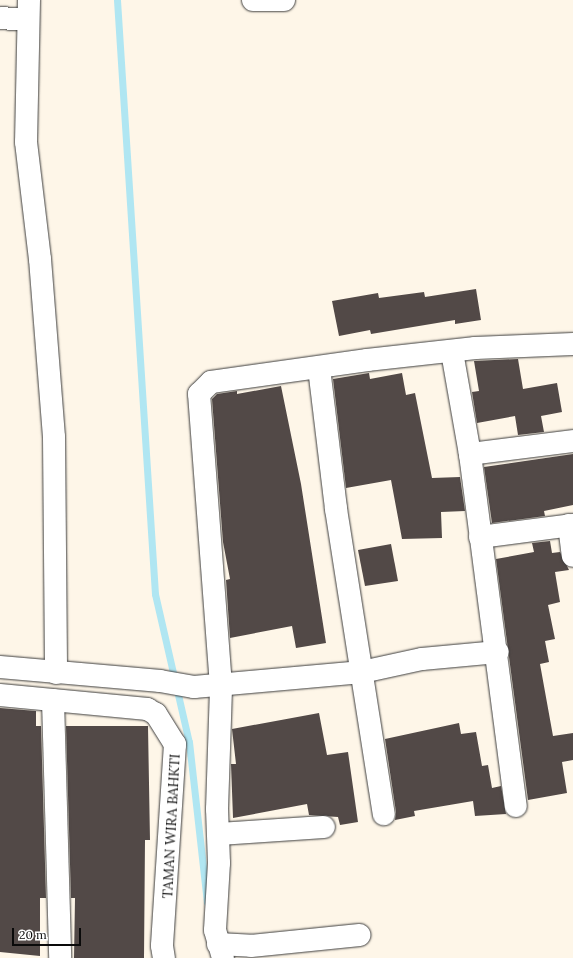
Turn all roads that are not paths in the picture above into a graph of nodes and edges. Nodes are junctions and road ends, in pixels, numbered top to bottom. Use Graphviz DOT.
graph roads {
  1 [pos="253,0"];
  2 [pos="284,0"];
  3 [pos="28,10"];
  4 [pos="0,18"];
  5 [pos="573,344"];
  6 [pos="452,352"];
  7 [pos="318,368"];
  8 [pos="573,441"];
  9 [pos="470,454"];
  10 [pos="571,525"];
  11 [pos="480,537"];
  12 [pos="573,556"];
  13 [pos="498,652"];
  14 [pos="0,667"];
  15 [pos="56,672"];
  16 [pos="362,672"];
  17 [pos="221,686"];
  18 [pos="0,695"];
  19 [pos="53,700"];
  20 [pos="516,806"];
  21 [pos="384,814"];
  22 [pos="324,827"];
  23 [pos="218,834"];
  24 [pos="359,935"];
  25 [pos="220,951"];
  26 [pos="60,958"];
  27 [pos="164,958"];
  1 -- 2 [label="street"];
  3 -- 4 [label="street"];
  3 -- 15 [label="street"];
  5 -- 6 [label="street"];
  6 -- 7 [label="street"];
  6 -- 9 [label="street"];
  7 -- 16 [label="street"];
  7 -- 17 [label="street"];
  8 -- 9 [label="street"];
  9 -- 11 [label="street"];
  10 -- 11 [label="street"];
  10 -- 12 [label="street"];
  11 -- 13 [label="street"];
  13 -- 16 [label="street"];
  13 -- 20 [label="street"];
  14 -- 15 [label="street"];
  15 -- 17 [label="street"];
  16 -- 17 [label="street"];
  16 -- 21 [label="street"];
  17 -- 23 [label="street"];
  18 -- 19 [label="street, TAMAN WIRA BAHKTI"];
  19 -- 26 [label="street"];
  19 -- 27 [label="street, TAMAN WIRA BAHKTI"];
  22 -- 23 [label="street"];
  23 -- 25 [label="street"];
  24 -- 25 [label="street"];
}
